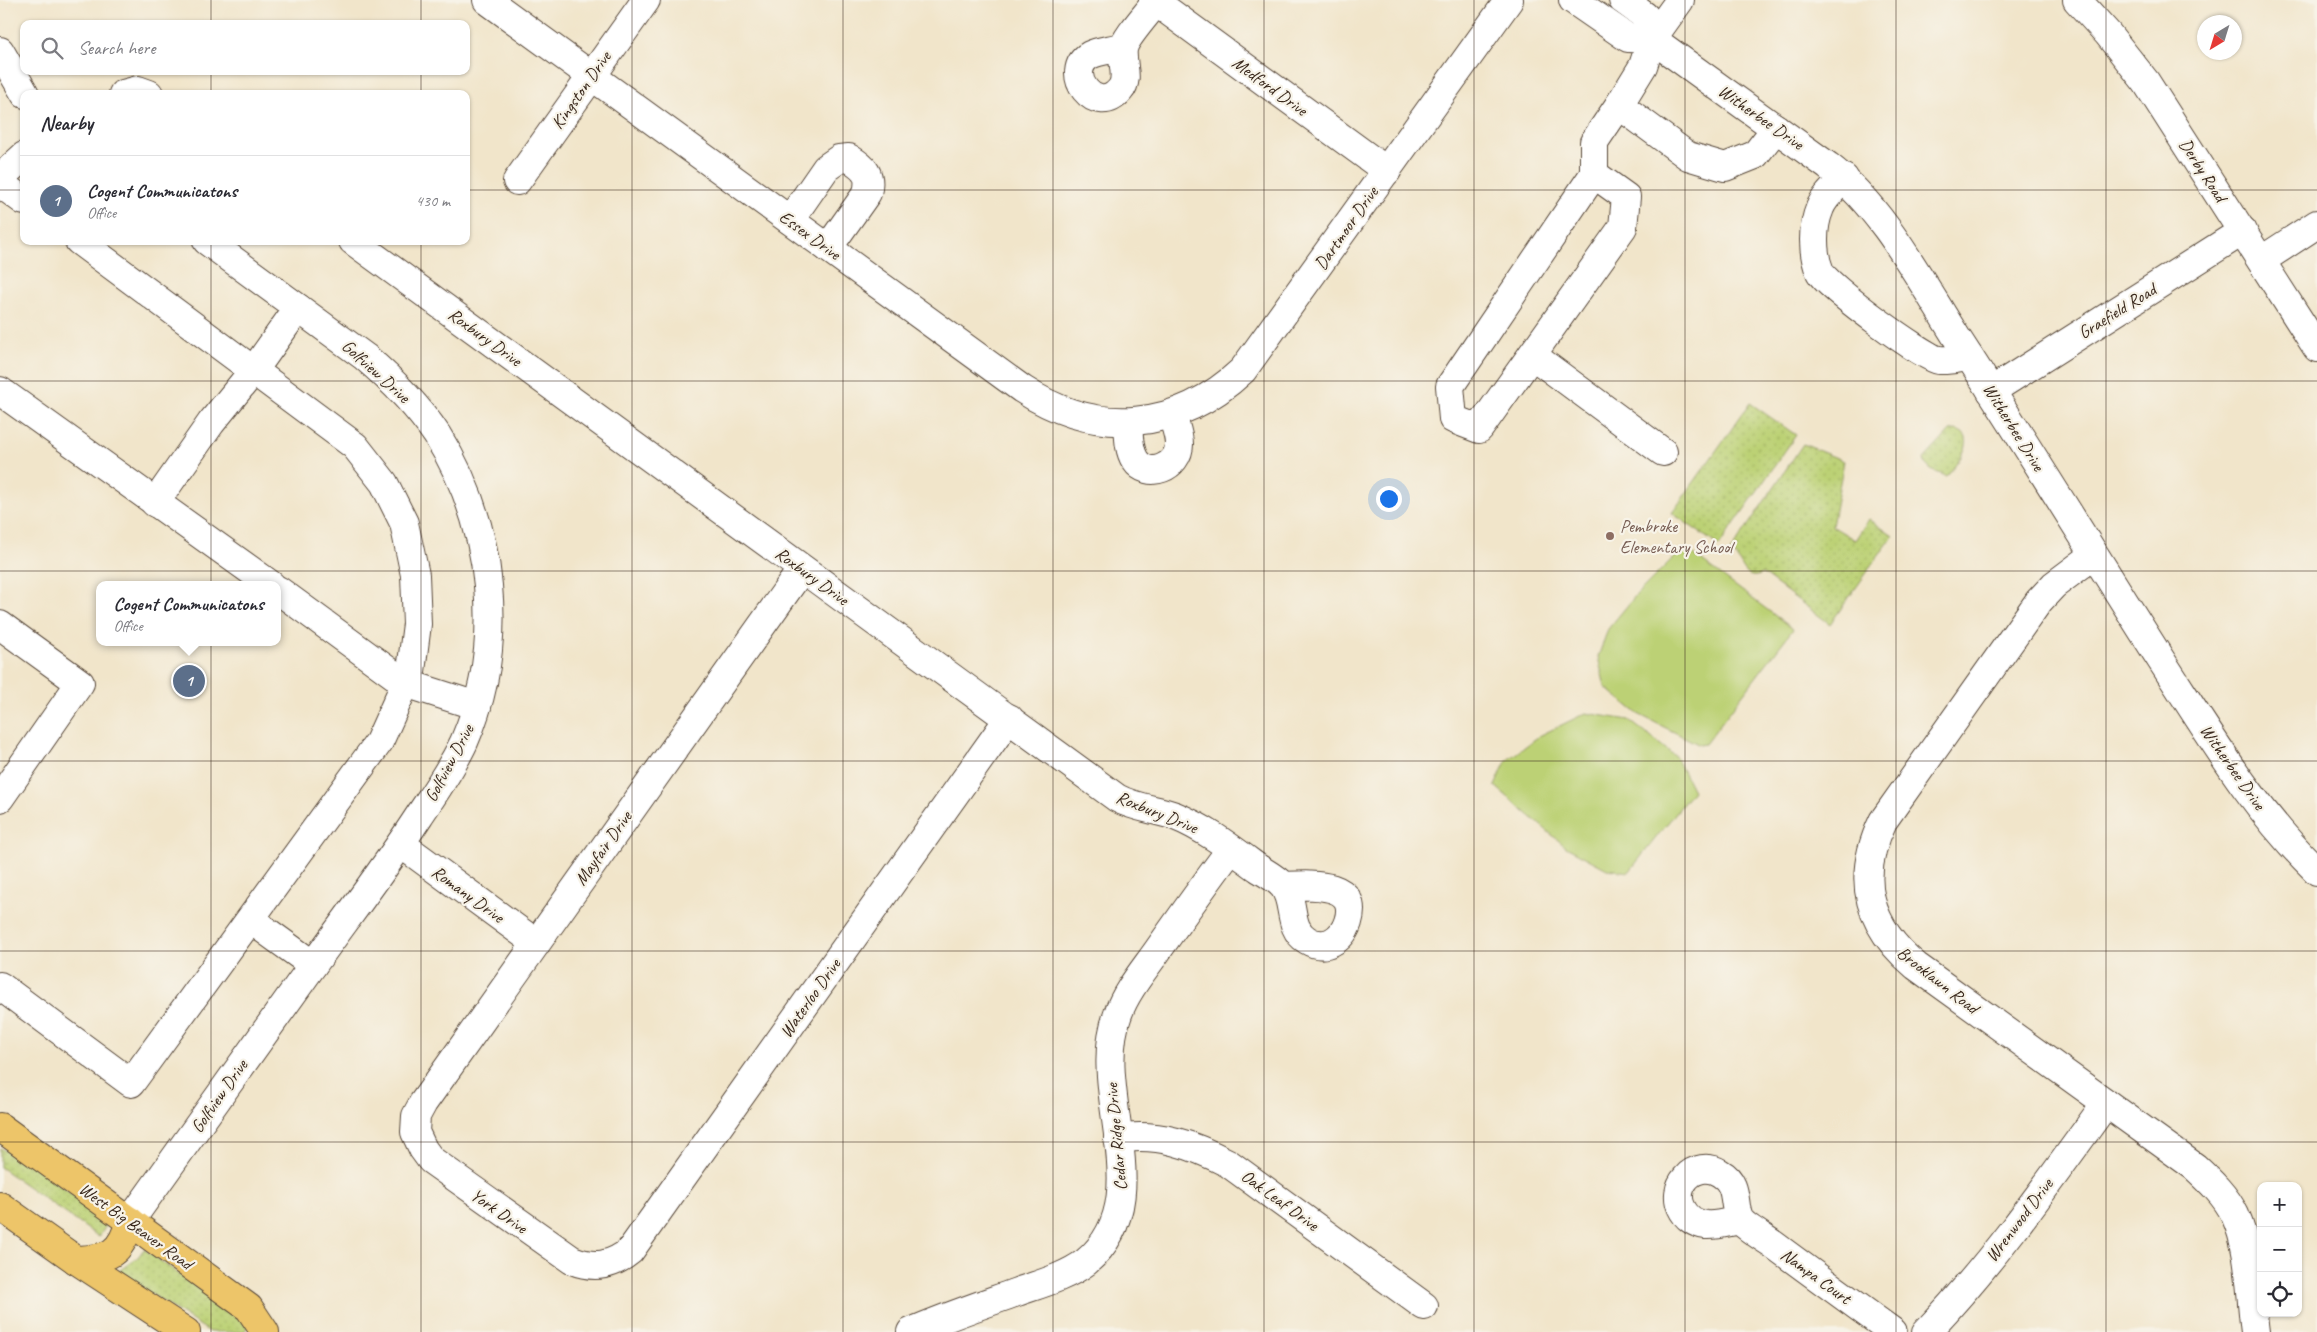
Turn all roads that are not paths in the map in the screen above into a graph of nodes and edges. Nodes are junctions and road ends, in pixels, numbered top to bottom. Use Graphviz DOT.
graph roads {
  1 [pos="488,0"];
  2 [pos="646,0"];
  3 [pos="1508,0"];
  4 [pos="1573,0"];
  5 [pos="1623,0"];
  6 [pos="1680,0"];
  7 [pos="2077,0"];
  8 [pos="1154,1"];
  9 [pos="1652,39"];
  10 [pos="1124,46"];
  11 [pos="0,51"];
  12 [pos="592,76"];
  13 [pos="23,90"];
  14 [pos="1619,105"];
  15 [pos="1776,128"];
  16 [pos="20,160"];
  17 [pos="1387,171"];
  18 [pos="1594,174"];
  19 [pos="1844,178"];
  20 [pos="0,179"];
  21 [pos="517,181"];
  22 [pos="20,197"];
  23 [pos="790,220"];
  24 [pos="2317,224"];
  25 [pos="2243,231"];
  26 [pos="84,245"];
  27 [pos="212,245"];
  28 [pos="359,245"];
  29 [pos="828,248"];
  30 [pos="2262,260"];
  31 [pos="298,308"];
  32 [pos="2317,348"];
  33 [pos="1532,355"];
  34 [pos="1969,356"];
  35 [pos="254,370"];
  36 [pos="0,391"];
  37 [pos="1991,391"];
  38 [pos="1151,418"];
  39 [pos="1663,452"];
  40 [pos="155,502"];
  41 [pos="2094,555"];
  42 [pos="802,569"];
  43 [pos="265,581"];
  44 [pos="281,592"];
  45 [pos="0,625"];
  46 [pos="405,683"];
  47 [pos="477,706"];
  48 [pos="1009,718"];
  49 [pos="0,798"];
  50 [pos="400,844"];
  51 [pos="1231,848"];
  52 [pos="2317,871"];
  53 [pos="1284,886"];
  54 [pos="251,920"];
  55 [pos="536,943"];
  56 [pos="313,965"];
  57 [pos="0,986"];
  58 [pos="2106,1103"];
  59 [pos="0,1127"];
  60 [pos="415,1132"];
  61 [pos="1118,1139"];
  62 [pos="0,1206"];
  63 [pos="1740,1220"];
  64 [pos="130,1221"];
  65 [pos="76,1260"];
  66 [pos="601,1266"];
  67 [pos="1424,1306"];
  68 [pos="944,1325"];
  69 [pos="186,1332"];
  70 [pos="265,1332"];
  71 [pos="910,1332"];
  72 [pos="1893,1332"];
  73 [pos="1926,1332"];
  74 [pos="2255,1332"];
  1 -- 12 [label="street, Essex Drive"];
  2 -- 12 [label="street, Kingston Drive"];
  3 -- 17 [label="street, Dartmoor Drive"];
  4 -- 9 [label="street"];
  5 -- 9 [label="street"];
  6 -- 9 [label="street"];
  7 -- 25 [label="street, Derby Road"];
  8 -- 10 [label="street"];
  8 -- 17 [label="street, Medford Drive"];
  9 -- 14 [label="street"];
  9 -- 15 [label="street, Witherbee Drive"];
  11 -- 13 [label="street"];
  12 -- 21 [label="street, Kingston Drive"];
  12 -- 23 [label="street, Essex Drive"];
  14 -- 15 [label="street"];
  14 -- 18 [label="street"];
  15 -- 19 [label="street, Witherbee Drive"];
  16 -- 20 [label="street"];
  17 -- 38 [label="street, Dartmoor Drive"];
  18 -- 33 [label="street"];
  18 -- 33 [label="street"];
  19 -- 34 [label="street, Witherbee Drive"];
  19 -- 34 [label="street"];
  20 -- 22 [label="street"];
  23 -- 29 [label="street, Essex Drive"];
  23 -- 29 [label="street"];
  24 -- 30 [label="street"];
  25 -- 30 [label="street, Derby Road"];
  25 -- 37 [label="street, Graefield Road"];
  26 -- 35 [label="street"];
  27 -- 31 [label="street, Golfview Drive"];
  28 -- 42 [label="street, Roxbury Drive"];
  29 -- 38 [label="street, Essex Drive"];
  30 -- 32 [label="street, Derby Road"];
  31 -- 35 [label="street"];
  31 -- 47 [label="street, Golfview Drive"];
  33 -- 39 [label="street"];
  34 -- 37 [label="street, Witherbee Drive"];
  35 -- 40 [label="street"];
  35 -- 46 [label="street"];
  36 -- 40 [label="street"];
  37 -- 41 [label="street, Witherbee Drive"];
  40 -- 43 [label="street"];
  41 -- 52 [label="street, Witherbee Drive"];
  41 -- 58 [label="street, Brooklawn Road"];
  42 -- 48 [label="street, Roxbury Drive"];
  42 -- 55 [label="street, Mayfair Drive"];
  44 -- 46 [label="street"];
  45 -- 49 [label="street"];
  46 -- 47 [label="street"];
  46 -- 54 [label="street"];
  47 -- 50 [label="street, Golfview Drive"];
  48 -- 51 [label="street, Roxbury Drive"];
  48 -- 66 [label="street, Waterloo Drive"];
  50 -- 55 [label="street, Romany Drive"];
  50 -- 56 [label="street, Golfview Drive"];
  51 -- 53 [label="street, Roxbury Drive"];
  51 -- 61 [label="street, Cedar Ridge Drive"];
  54 -- 56 [label="street"];
  54 -- 57 [label="street"];
  55 -- 60 [label="street, Mayfair Drive"];
  56 -- 64 [label="street, Golfview Drive"];
  58 -- 73 [label="street, Wrenwood Drive"];
  58 -- 74 [label="street, Brooklawn Road"];
  59 -- 64 [label="main road, West Big Beaver Road"];
  60 -- 66 [label="street, York Drive"];
  61 -- 67 [label="street, Oak Leaf Drive"];
  61 -- 68 [label="street, Cedar Ridge Drive"];
  62 -- 65 [label="main road"];
  63 -- 72 [label="street, Nampa Court"];
  64 -- 65 [label="main road"];
  64 -- 70 [label="main road, West Big Beaver Road"];
  65 -- 69 [label="main road"];
  68 -- 71 [label="street, Cedar Ridge Drive"];
}
